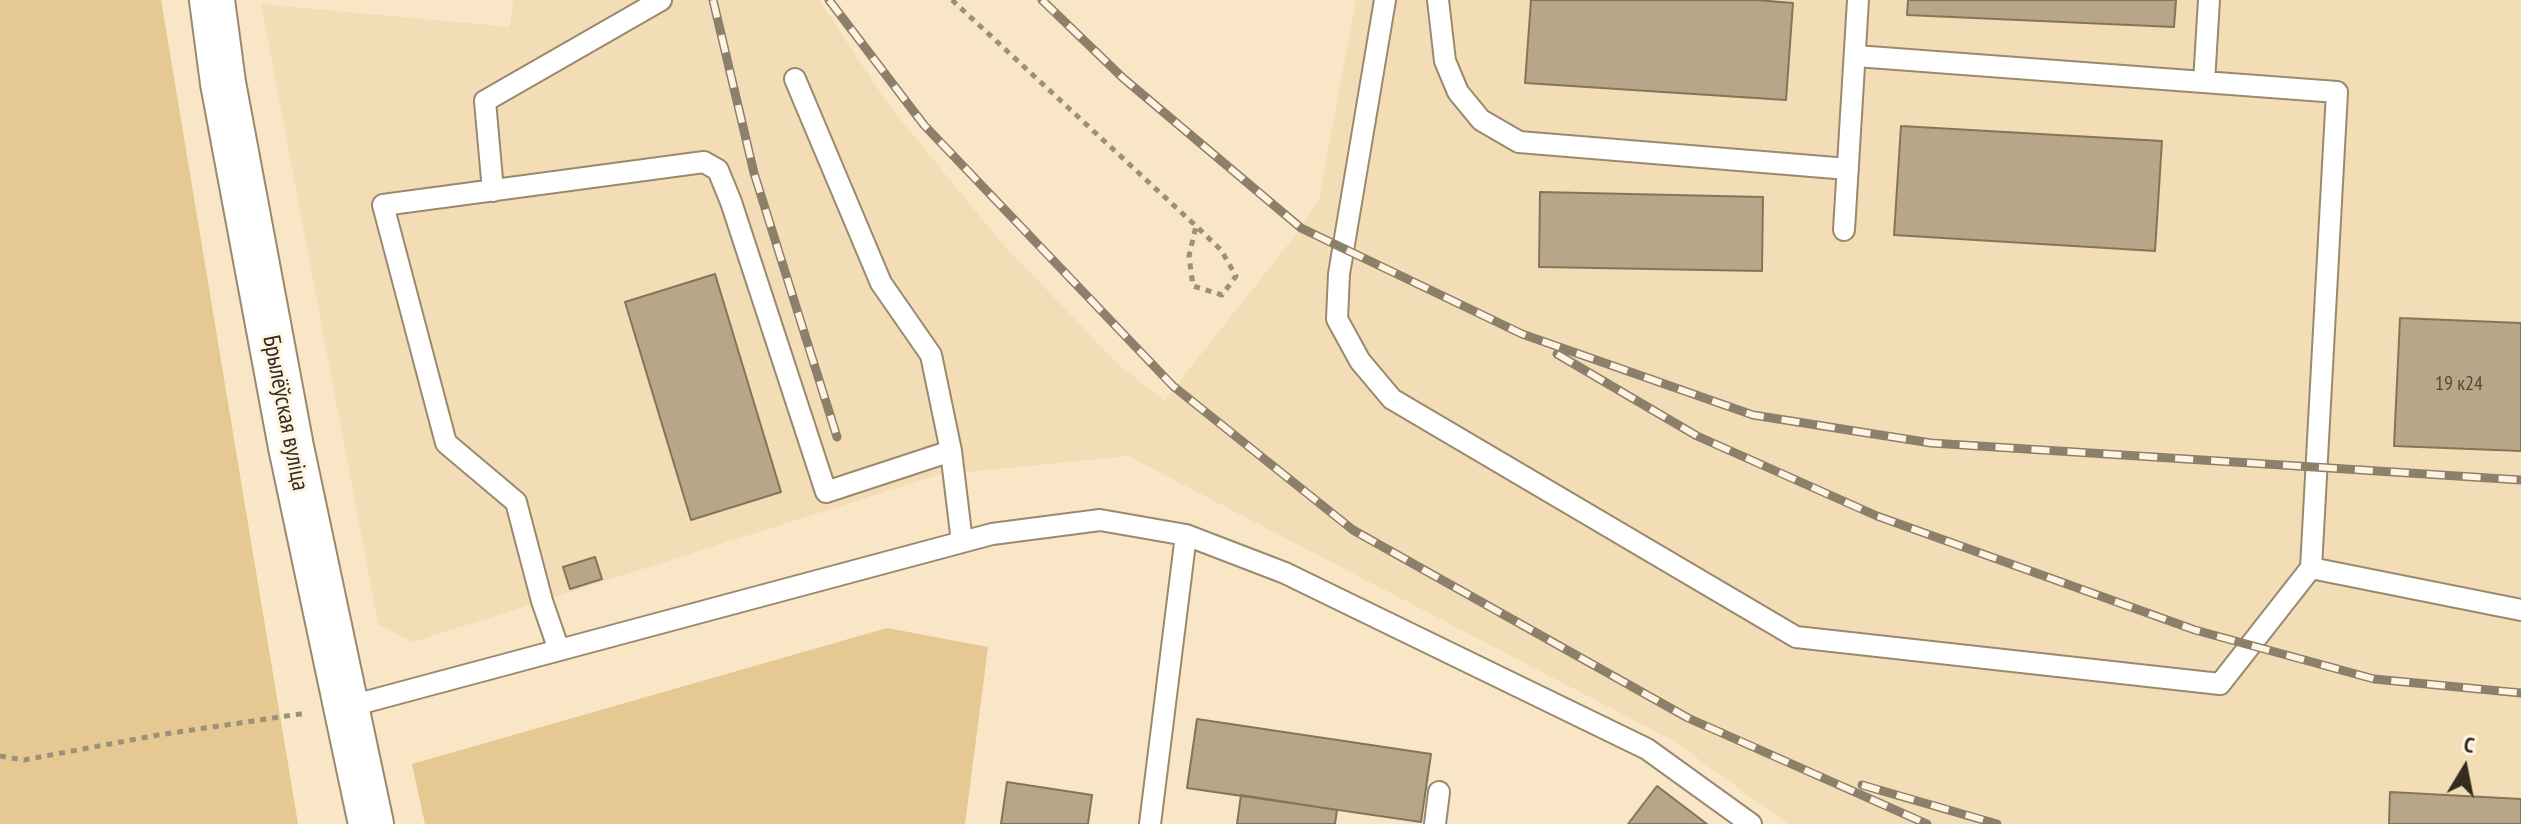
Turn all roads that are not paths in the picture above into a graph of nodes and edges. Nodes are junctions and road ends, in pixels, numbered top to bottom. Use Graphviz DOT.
graph roads {
  1 [pos="212,0"];
  2 [pos="661,0"];
  3 [pos="1385,0"];
  4 [pos="1438,0"];
  5 [pos="1858,0"];
  6 [pos="2209,0"];
  7 [pos="1856,56"];
  8 [pos="795,79"];
  9 [pos="2204,82"];
  10 [pos="1848,169"];
  11 [pos="493,191"];
  12 [pos="1844,230"];
  13 [pos="951,451"];
  14 [pos="1186,535"];
  15 [pos="962,542"];
  16 [pos="2311,568"];
  17 [pos="2521,610"];
  18 [pos="559,650"];
  19 [pos="347,707"];
  20 [pos="1439,792"];
  21 [pos="371,824"];
  22 [pos="1150,824"];
  23 [pos="1435,824"];
  24 [pos="1751,824"];
  1 -- 19 [label="street, Брылёўская вуліца"];
  2 -- 11 [label="lane"];
  3 -- 16 [label="lane"];
  4 -- 10 [label="lane"];
  5 -- 7 [label="lane"];
  6 -- 9 [label="lane"];
  7 -- 9 [label="lane"];
  7 -- 10 [label="lane"];
  8 -- 13 [label="lane"];
  9 -- 16 [label="lane"];
  10 -- 12 [label="lane"];
  11 -- 13 [label="lane"];
  11 -- 18 [label="lane"];
  13 -- 15 [label="lane"];
  14 -- 15 [label="lane"];
  14 -- 22 [label="lane"];
  14 -- 24 [label="lane"];
  15 -- 18 [label="lane"];
  16 -- 17 [label="lane"];
  18 -- 19 [label="lane"];
  19 -- 21 [label="street, Брылёўская вуліца"];
  20 -- 23 [label="lane"];
}
